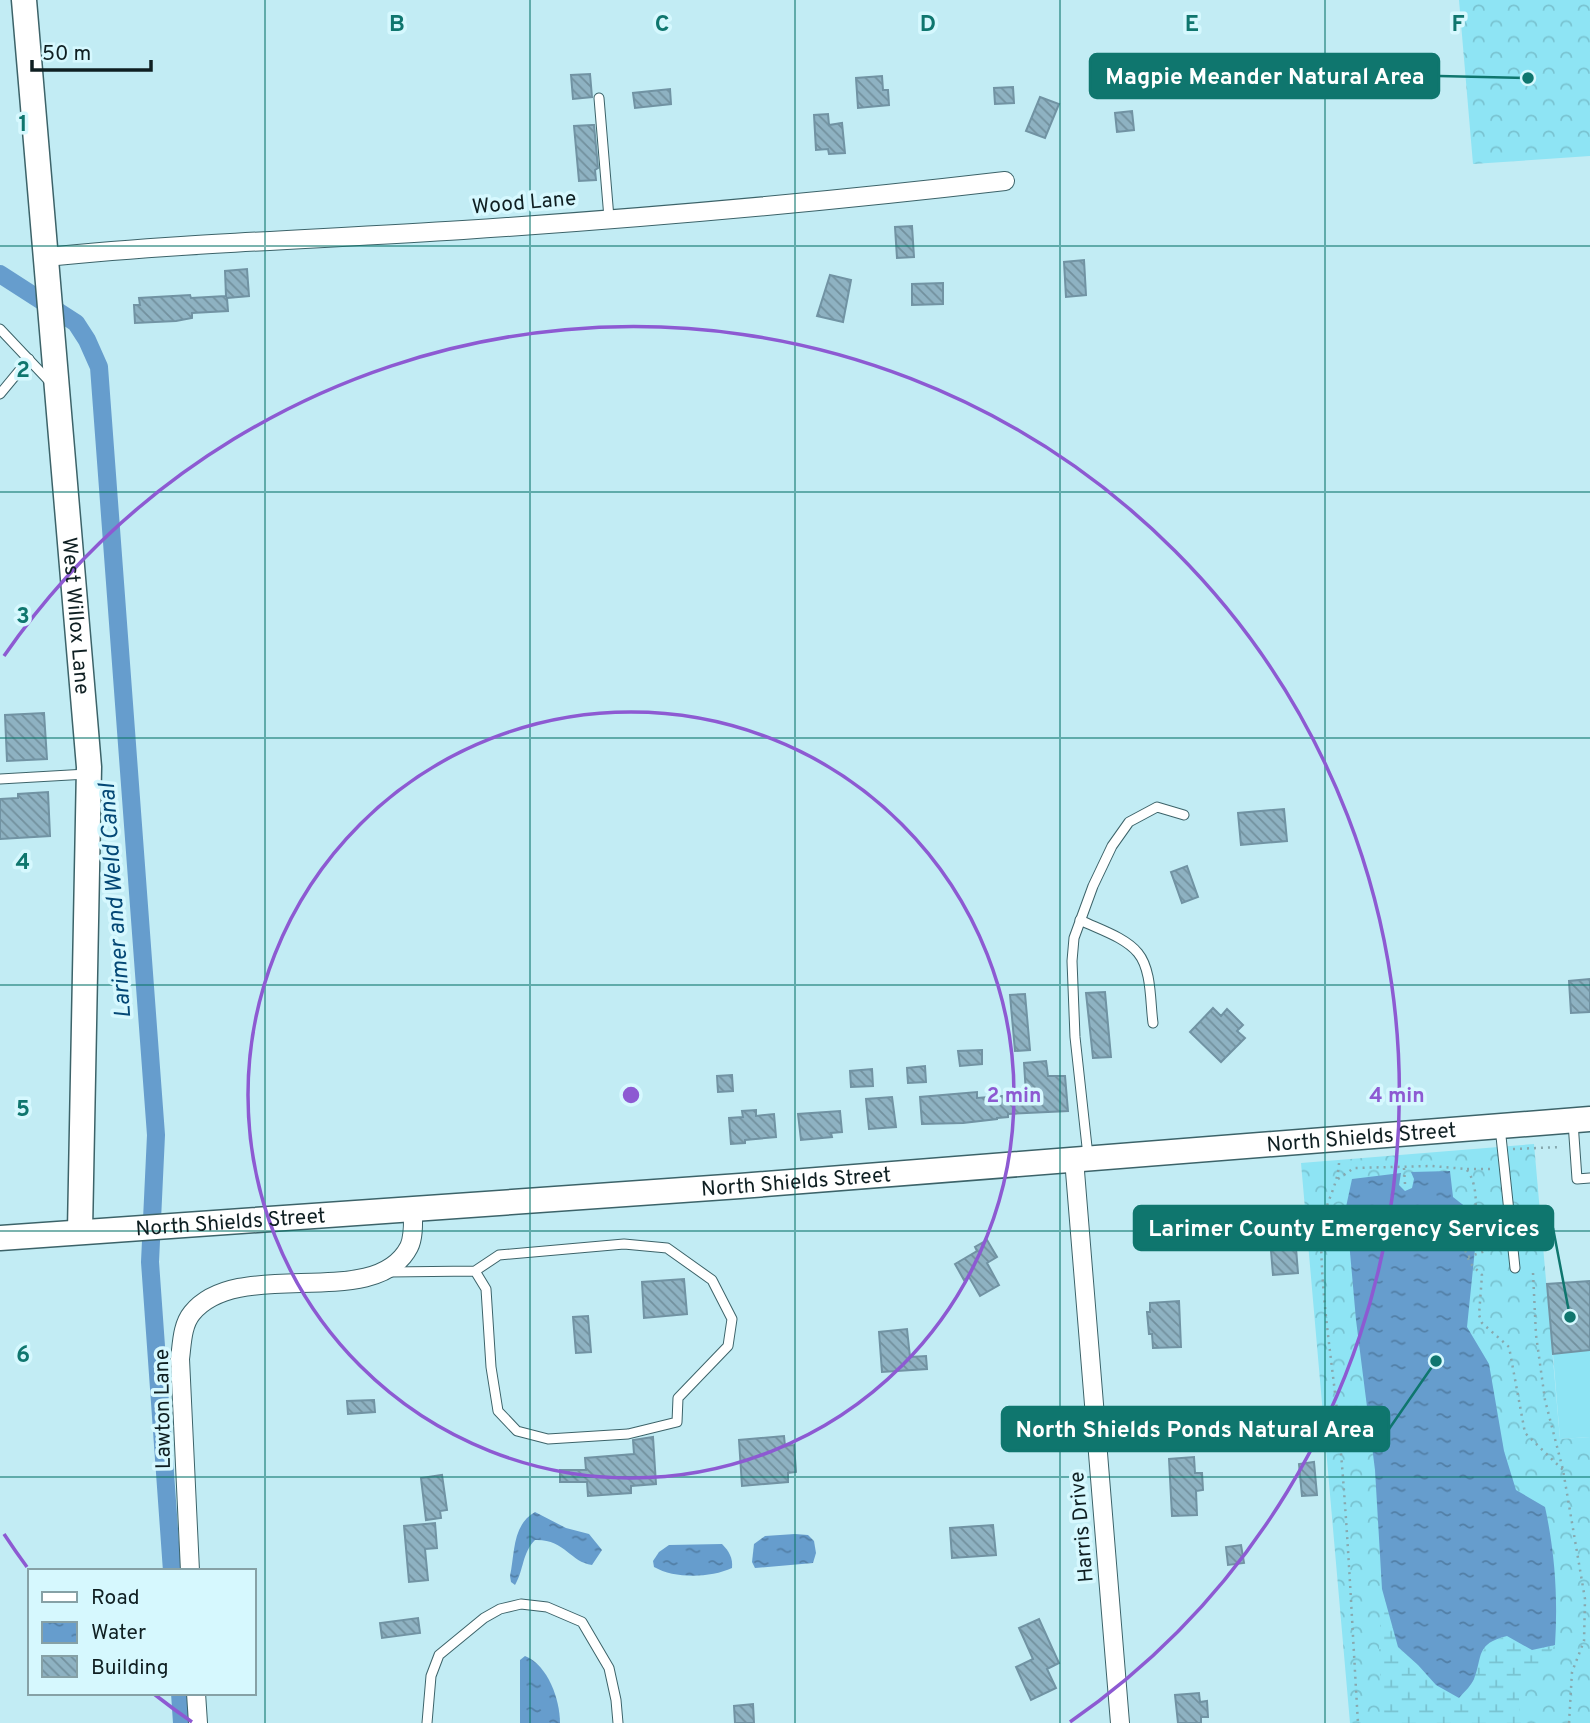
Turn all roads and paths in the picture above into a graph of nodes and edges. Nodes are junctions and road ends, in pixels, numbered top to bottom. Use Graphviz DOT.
graph roads {
  1 [pos="24,0"];
  2 [pos="598,99"];
  3 [pos="1006,181"];
  4 [pos="609,218"];
  5 [pos="46,257"];
  6 [pos="0,328"];
  7 [pos="29,359"];
  8 [pos="57,390"];
  9 [pos="0,394"];
  10 [pos="89,774"];
  11 [pos="0,779"];
  12 [pos="1184,815"];
  13 [pos="1080,920"];
  14 [pos="1153,1023"];
  15 [pos="1581,1120"];
  16 [pos="1502,1138"];
  17 [pos="1574,1146"];
  18 [pos="1081,1158"];
  19 [pos="1339,1163"];
  20 [pos="1404,1168"];
  21 [pos="1466,1169"];
  22 [pos="1590,1178"];
  23 [pos="1338,1179"];
  24 [pos="1405,1184"];
  25 [pos="413,1210"];
  26 [pos="80,1231"];
  27 [pos="1502,1234"];
  28 [pos="0,1238"];
  29 [pos="1468,1257"];
  30 [pos="1515,1268"];
  31 [pos="475,1271"];
  32 [pos="383,1272"];
  33 [pos="1533,1273"];
  34 [pos="1563,1470"];
  35 [pos="190,1569"];
  36 [pos="196,1695"];
  37 [pos="198,1723"];
  38 [pos="428,1723"];
  39 [pos="618,1723"];
  40 [pos="1120,1723"];
  41 [pos="1358,1723"];
  42 [pos="1569,1723"];
  1 -- 5 [label="main road, West Willox Lane"];
  2 -- 4 [label="lane"];
  3 -- 4 [label="street, Wood Lane"];
  4 -- 5 [label="street, Wood Lane"];
  5 -- 8 [label="main road, West Willox Lane"];
  6 -- 7 [label="lane"];
  7 -- 8 [label="lane"];
  7 -- 9 [label="lane"];
  8 -- 10 [label="main road, West Willox Lane"];
  10 -- 11 [label="lane"];
  10 -- 26 [label="main road, West Willox Lane"];
  12 -- 13 [label="lane"];
  13 -- 14 [label="lane"];
  13 -- 18 [label="lane"];
  15 -- 16 [label="main road, North Shields Street"];
  15 -- 17 [label="lane"];
  16 -- 17 [label="path"];
  16 -- 18 [label="main road, North Shields Street"];
  16 -- 21 [label="path"];
  16 -- 30 [label="lane"];
  17 -- 22 [label="lane"];
  18 -- 25 [label="main road, North Shields Street"];
  18 -- 40 [label="street, Harris Drive"];
  19 -- 23 [label="path"];
  20 -- 21 [label="path"];
  20 -- 23 [label="path"];
  20 -- 24 [label="path"];
  21 -- 29 [label="path"];
  23 -- 41 [label="path"];
  25 -- 26 [label="main road, North Shields Street"];
  25 -- 32 [label="street"];
  26 -- 28 [label="main road, North Shields Street"];
  27 -- 29 [label="path"];
  29 -- 34 [label="path"];
  31 -- 31 [label="lane"];
  31 -- 32 [label="lane"];
  32 -- 35 [label="street, Lawton Lane"];
  33 -- 34 [label="path"];
  34 -- 42 [label="path"];
  36 -- 37 [label="street"];
  38 -- 39 [label="lane"];
}
